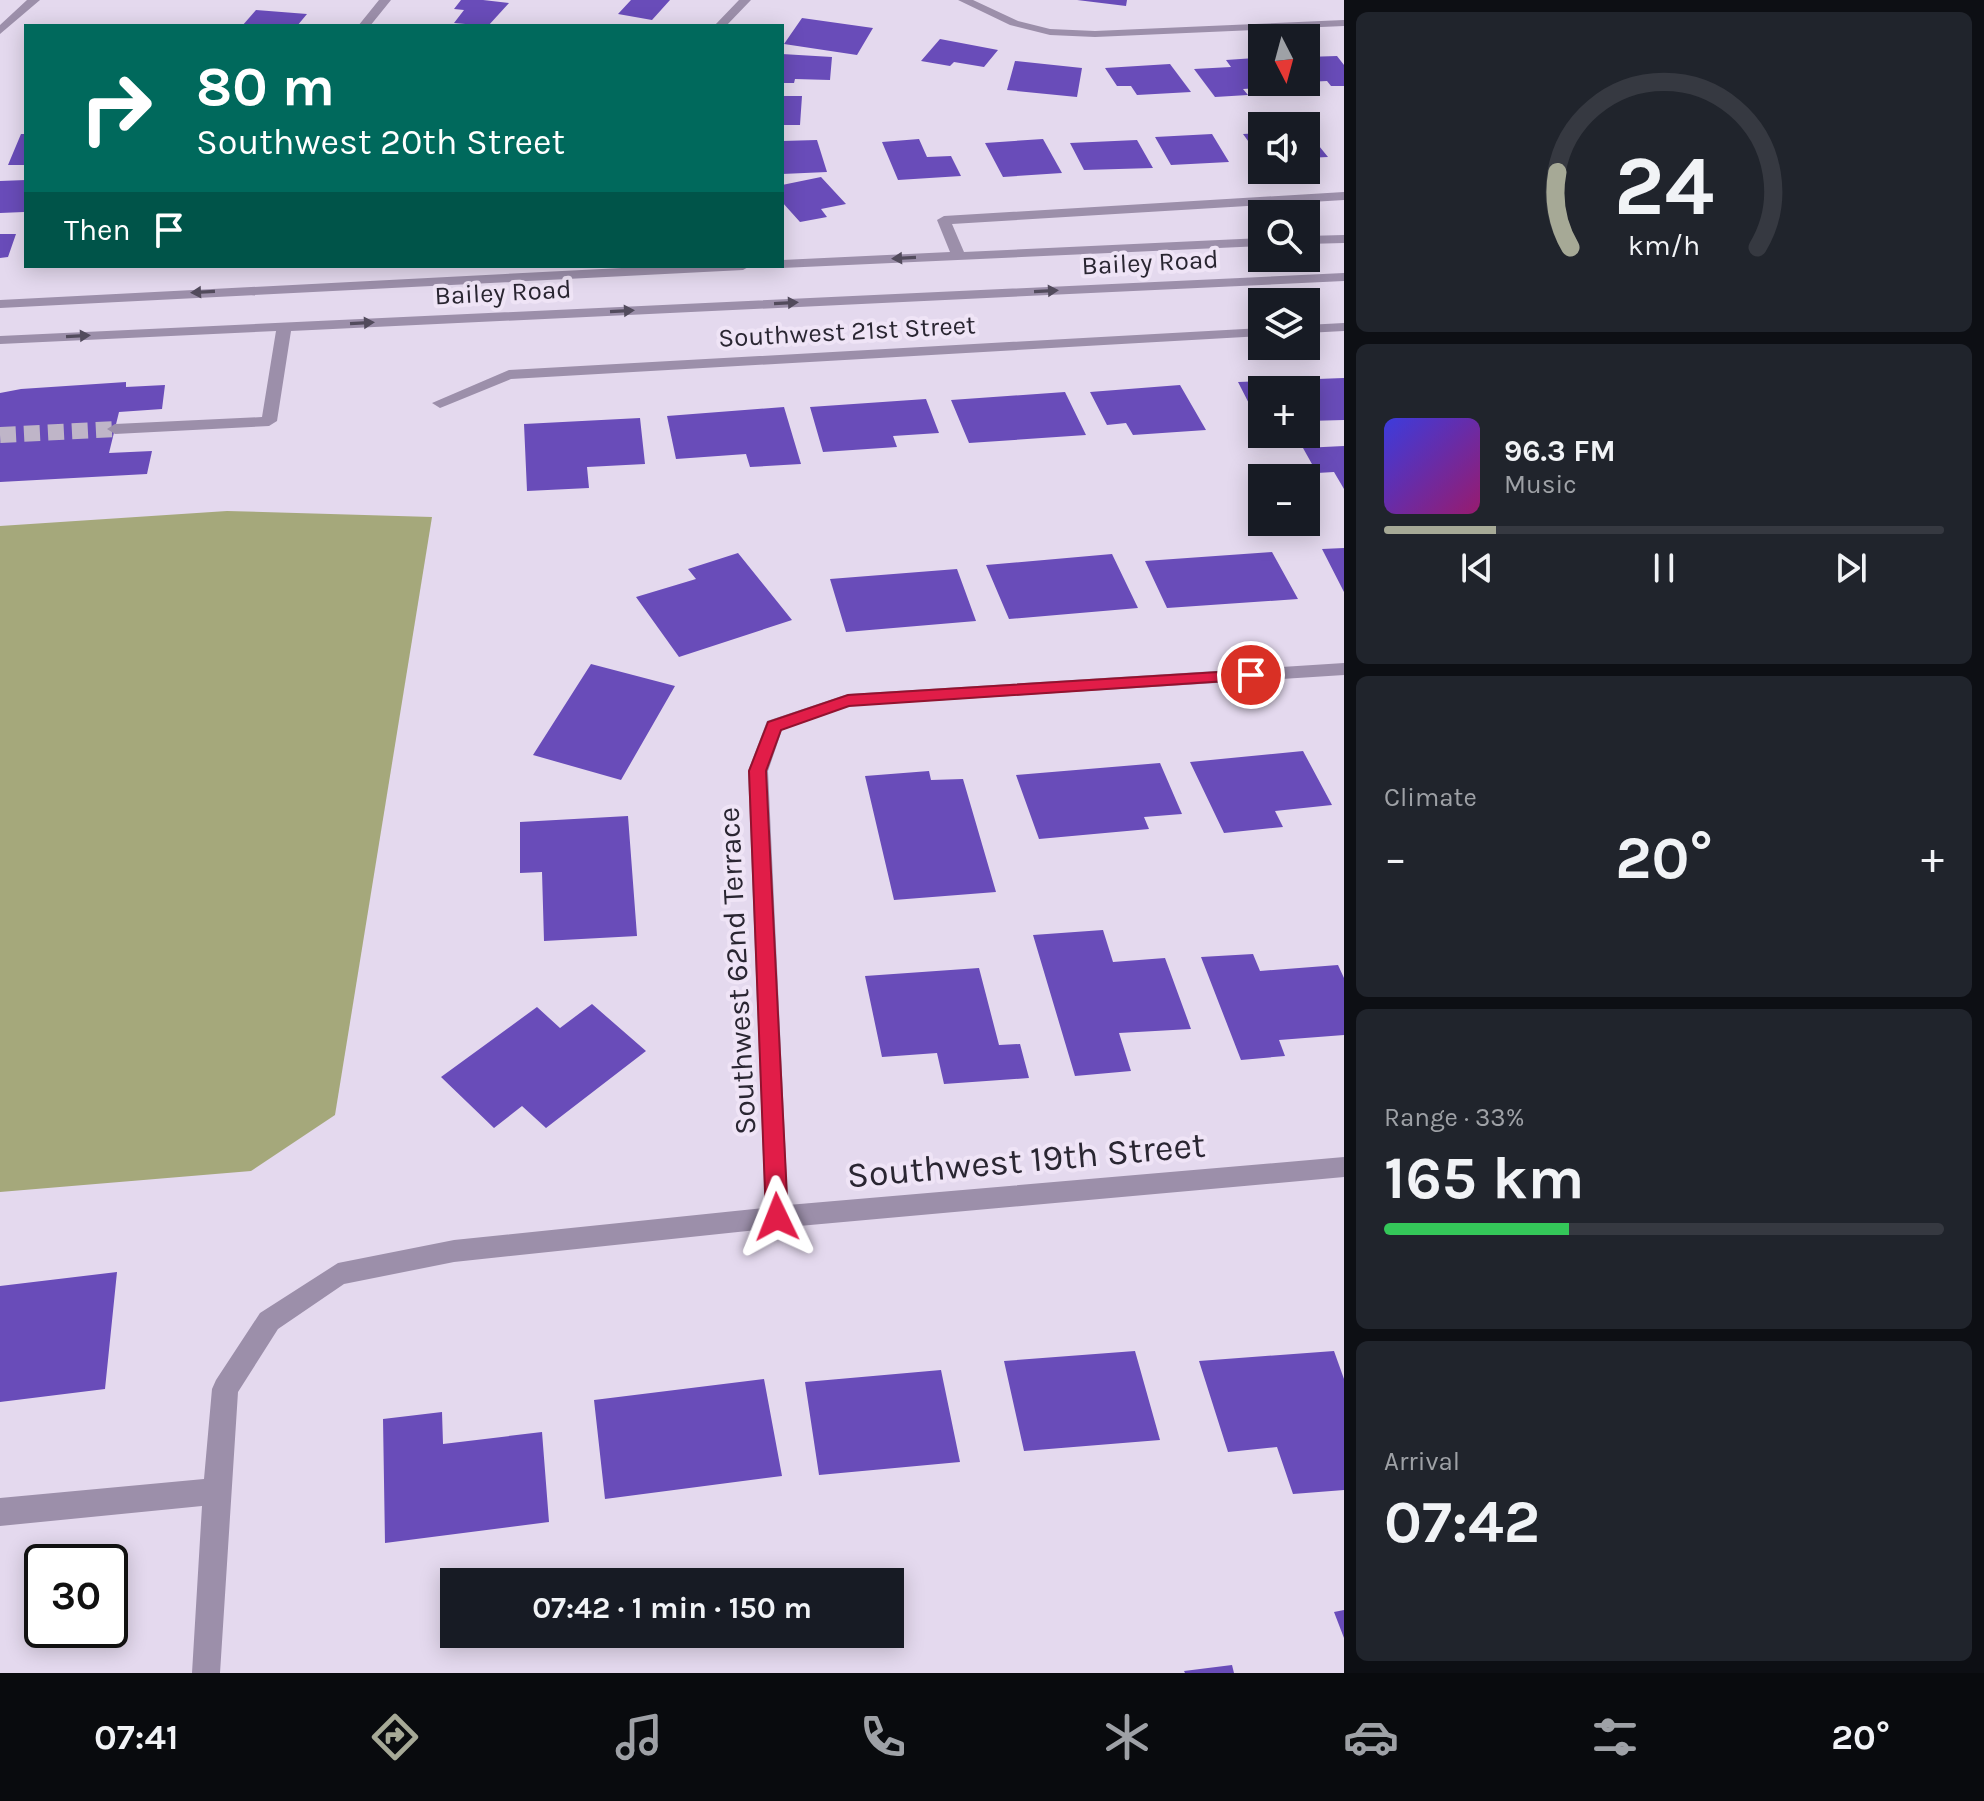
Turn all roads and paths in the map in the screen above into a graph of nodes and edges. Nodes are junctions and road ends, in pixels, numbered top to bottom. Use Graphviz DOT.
graph roads {
  1 [pos="34,0"];
  2 [pos="385,0"];
  3 [pos="745,0"];
  4 [pos="964,0"];
  5 [pos="1344,23"];
  6 [pos="366,24"];
  7 [pos="722,24"];
  8 [pos="0,31"];
  9 [pos="1344,196"];
  10 [pos="1344,239"];
  11 [pos="1320,240"];
  12 [pos="1248,243"];
  13 [pos="959,256"];
  14 [pos="784,264"];
  15 [pos="738,268"];
  16 [pos="1344,277"];
  17 [pos="704,283"];
  18 [pos="0,304"];
  19 [pos="284,326"];
  20 [pos="1344,327"];
  21 [pos="1320,328"];
  22 [pos="1248,333"];
  23 [pos="0,340"];
  24 [pos="440,403"];
  25 [pos="115,429"];
  26 [pos="1344,669"];
  27 [pos="1344,1167"];
  28 [pos="777,1217"];
  29 [pos="216,1491"];
  30 [pos="0,1512"];
  31 [pos="206,1673"];
  1 -- 8 [label="street"];
  2 -- 6 [label="street"];
  3 -- 7 [label="street"];
  4 -- 5 [label="street"];
  9 -- 13 [label="street"];
  10 -- 11 [label="street"];
  12 -- 13 [label="street, Bailey Road"];
  13 -- 14 [label="street, Bailey Road, one-way"];
  15 -- 17 [label="street, Bailey Road"];
  17 -- 16 [label="street, Bailey Road, one-way"];
  17 -- 18 [label="street, Bailey Road, one-way"];
  19 -- 17 [label="street, Bailey Road, one-way"];
  23 -- 19 [label="street, Bailey Road, one-way"];
  19 -- 25 [label="street"];
  20 -- 21 [label="street"];
  22 -- 24 [label="street, Southwest 21st Street"];
  26 -- 28 [label="street, Southwest 62nd Terrace"];
  27 -- 28 [label="street, Southwest 19th Street"];
  28 -- 29 [label="street, Southwest 19th Street"];
  29 -- 30 [label="street"];
  29 -- 31 [label="street, Southwest 19th Street"];
}
